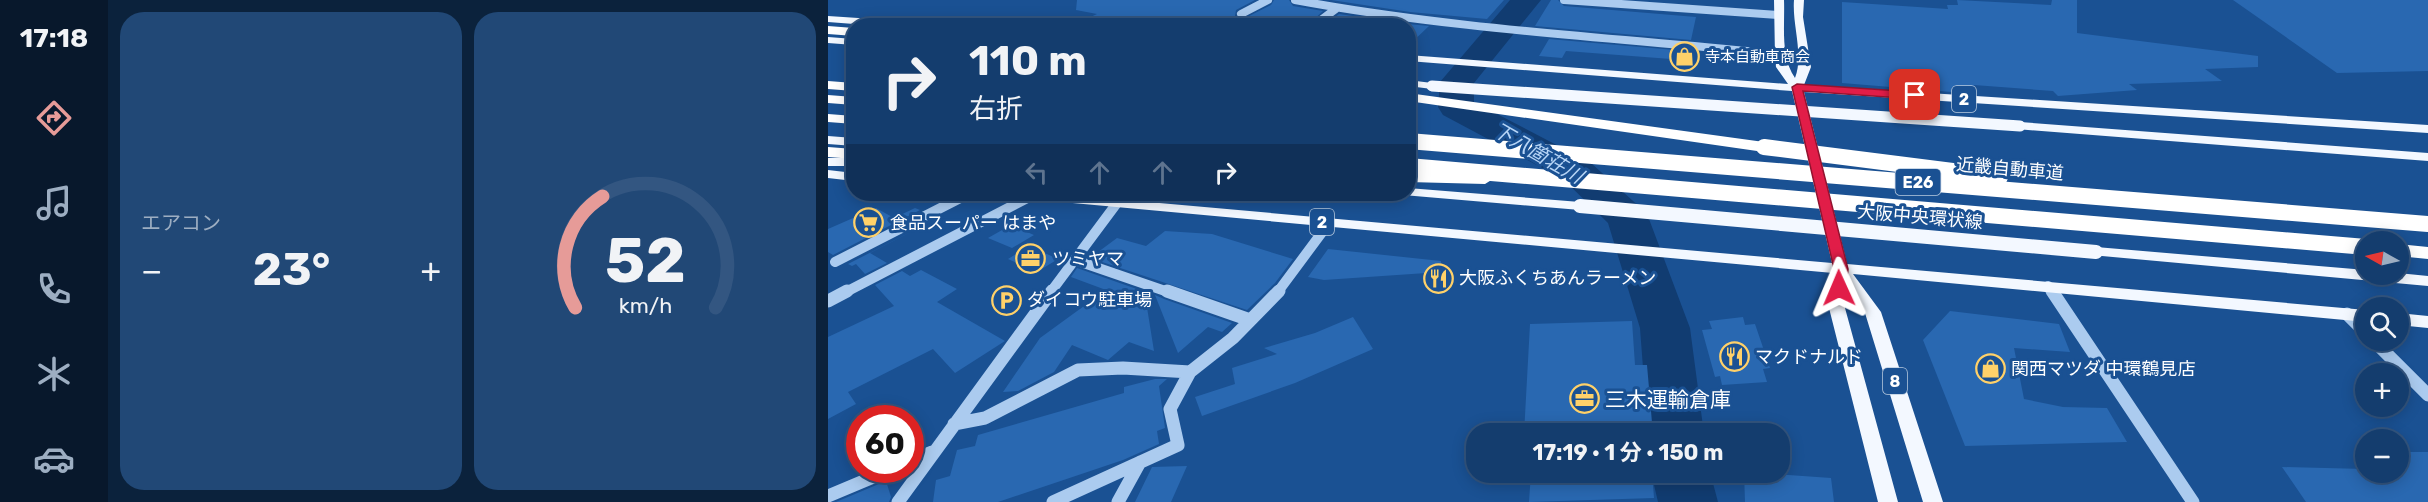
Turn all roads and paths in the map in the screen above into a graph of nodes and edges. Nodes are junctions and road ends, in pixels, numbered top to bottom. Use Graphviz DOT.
graph roads {
  1 [pos="1268,0"];
  2 [pos="1295,0"];
  3 [pos="1341,0"];
  4 [pos="1564,0"];
  5 [pos="1779,0"];
  6 [pos="1799,0"];
  7 [pos="1672,4"];
  8 [pos="1334,8"];
  9 [pos="1241,14"];
  10 [pos="1778,15"];
  11 [pos="1322,18"];
  12 [pos="828,19"];
  13 [pos="846,20"];
  14 [pos="828,30"];
  15 [pos="846,31"];
  16 [pos="828,40"];
  17 [pos="846,41"];
  18 [pos="1780,57"];
  19 [pos="1416,58"];
  20 [pos="1416,84"];
  21 [pos="828,85"];
  22 [pos="846,86"];
  23 [pos="1797,87"];
  24 [pos="828,99"];
  25 [pos="1416,99"];
  26 [pos="846,100"];
  27 [pos="828,118"];
  28 [pos="846,119"];
  29 [pos="2428,130"];
  30 [pos="828,140"];
  31 [pos="846,141"];
  32 [pos="1416,142"];
  33 [pos="828,152"];
  34 [pos="846,153"];
  35 [pos="2428,157"];
  36 [pos="828,162"];
  37 [pos="846,162"];
  38 [pos="1416,167"];
  39 [pos="828,174"];
  40 [pos="846,176"];
  41 [pos="1416,177"];
  42 [pos="1562,179"];
  43 [pos="1416,193"];
  44 [pos="954,201"];
  45 [pos="1012,201"];
  46 [pos="1097,201"];
  47 [pos="1117,203"];
  48 [pos="2428,216"];
  49 [pos="1329,223"];
  50 [pos="2428,224"];
  51 [pos="2355,247"];
  52 [pos="2409,251"];
  53 [pos="2428,253"];
  54 [pos="1076,260"];
  55 [pos="835,262"];
  56 [pos="1841,269"];
  57 [pos="2428,281"];
  58 [pos="2048,286"];
  59 [pos="828,301"];
  60 [pos="2347,314"];
  61 [pos="2355,315"];
  62 [pos="1250,320"];
  63 [pos="2409,320"];
  64 [pos="2355,322"];
  65 [pos="2428,322"];
  66 [pos="2384,351"];
  67 [pos="1190,372"];
  68 [pos="2428,395"];
  69 [pos="954,424"];
  70 [pos="933,451"];
  71 [pos="924,455"];
  72 [pos="1140,462"];
  73 [pos="859,483"];
  74 [pos="828,496"];
  75 [pos="898,502"];
  76 [pos="1053,502"];
  77 [pos="1118,502"];
  78 [pos="1888,502"];
  79 [pos="1933,502"];
  80 [pos="2193,502"];
  1 -- 9 [label="street"];
  2 -- 8 [label="street"];
  3 -- 8 [label="street"];
  4 -- 7 [label="street"];
  5 -- 10 [label="main road, 8"];
  6 -- 23 [label="main road, 8"];
  7 -- 10 [label="street"];
  8 -- 11 [label="street"];
  8 -- 18 [label="street"];
  10 -- 18 [label="main road, 8"];
  12 -- 13 [label="main road"];
  14 -- 15 [label="highway"];
  16 -- 17 [label="main road"];
  18 -- 23 [label="main road, 8"];
  19 -- 23 [label="main road, 2"];
  20 -- 35 [label="main road, 2, bridge"];
  21 -- 22 [label="highway"];
  23 -- 29 [label="main road, 2"];
  23 -- 56 [label="main road, 8"];
  24 -- 26 [label="highway"];
  25 -- 48 [label="highway, bridge"];
  27 -- 28 [label="highway"];
  30 -- 31 [label="main road"];
  32 -- 50 [label="highway, 近畿自動車道 / E26, bridge"];
  33 -- 34 [label="highway"];
  36 -- 37 [label="main road"];
  38 -- 42 [label="highway, E26, bridge"];
  39 -- 40 [label="main road"];
  41 -- 42 [label="highway, bridge"];
  42 -- 51 [label="highway, E26, bridge"];
  43 -- 57 [label="main road, 大阪中央環状線, bridge"];
  44 -- 55 [label="street"];
  45 -- 59 [label="street"];
  46 -- 47 [label="main road, 2"];
  47 -- 49 [label="main road, 2"];
  47 -- 54 [label="street"];
  49 -- 56 [label="main road, 2"];
  49 -- 62 [label="street"];
  52 -- 53 [label="highway"];
  54 -- 62 [label="street"];
  54 -- 69 [label="street"];
  56 -- 58 [label="main road, 2"];
  56 -- 78 [label="main road, 8"];
  56 -- 79 [label="main road, 8"];
  58 -- 60 [label="main road, 2"];
  58 -- 80 [label="street"];
  60 -- 61 [label="main road, 2"];
  60 -- 64 [label="street"];
  62 -- 67 [label="street"];
  63 -- 65 [label="main road"];
  66 -- 68 [label="street"];
  67 -- 69 [label="street"];
  67 -- 72 [label="street"];
  69 -- 70 [label="street"];
  70 -- 71 [label="street"];
  70 -- 75 [label="street"];
  72 -- 76 [label="street"];
  72 -- 77 [label="street"];
  73 -- 74 [label="street"];
}
